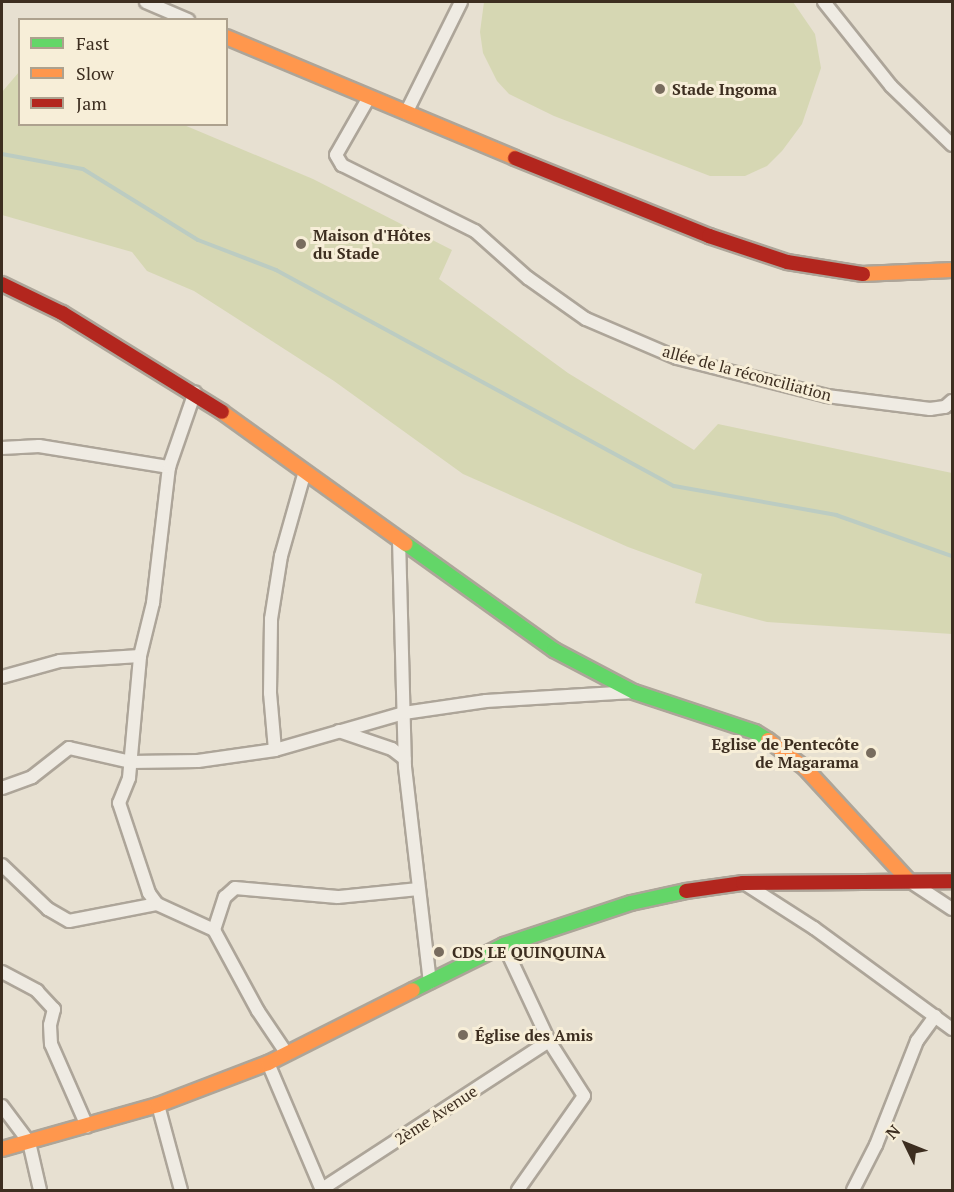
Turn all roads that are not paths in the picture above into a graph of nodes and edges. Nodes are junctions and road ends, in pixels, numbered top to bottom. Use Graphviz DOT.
graph roads {
  1 [pos="146,2"];
  2 [pos="460,2"];
  3 [pos="824,2"];
  4 [pos="183,18"];
  5 [pos="228,38"];
  6 [pos="368,99"];
  7 [pos="406,113"];
  8 [pos="952,145"];
  9 [pos="952,270"];
  10 [pos="2,284"];
  11 [pos="195,392"];
  12 [pos="952,401"];
  13 [pos="2,448"];
  14 [pos="169,467"];
  15 [pos="305,471"];
  16 [pos="399,539"];
  17 [pos="141,656"];
  18 [pos="2,677"];
  19 [pos="634,692"];
  20 [pos="404,713"];
  21 [pos="339,731"];
  22 [pos="275,750"];
  23 [pos="405,759"];
  24 [pos="131,762"];
  25 [pos="2,788"];
  26 [pos="2,865"];
  27 [pos="909,881"];
  28 [pos="952,881"];
  29 [pos="743,883"];
  30 [pos="418,889"];
  31 [pos="157,903"];
  32 [pos="952,909"];
  33 [pos="214,930"];
  34 [pos="504,945"];
  35 [pos="2,972"];
  36 [pos="430,983"];
  37 [pos="935,1017"];
  38 [pos="952,1029"];
  39 [pos="549,1041"];
  40 [pos="286,1054"];
  41 [pos="268,1063"];
  42 [pos="158,1105"];
  43 [pos="2,1106"];
  44 [pos="87,1126"];
  45 [pos="29,1142"];
  46 [pos="2,1149"];
  47 [pos="322,1190"];
  48 [pos="40,1191"];
  49 [pos="181,1191"];
  50 [pos="518,1191"];
  51 [pos="853,1191"];
  1 -- 4 [label="street"];
  2 -- 7 [label="street"];
  3 -- 8 [label="street"];
  5 -- 6 [label="street"];
  6 -- 7 [label="street"];
  6 -- 12 [label="street, allée de la réconciliation"];
  7 -- 9 [label="street"];
  10 -- 11 [label="street"];
  11 -- 14 [label="street"];
  11 -- 15 [label="street"];
  13 -- 14 [label="street"];
  14 -- 17 [label="street"];
  15 -- 16 [label="street"];
  15 -- 22 [label="street"];
  16 -- 19 [label="street"];
  16 -- 20 [label="street"];
  17 -- 18 [label="street"];
  17 -- 24 [label="street"];
  19 -- 20 [label="street"];
  19 -- 27 [label="street"];
  20 -- 21 [label="street"];
  20 -- 23 [label="street"];
  21 -- 22 [label="street"];
  21 -- 23 [label="street"];
  22 -- 24 [label="street"];
  23 -- 30 [label="street"];
  24 -- 25 [label="street"];
  24 -- 31 [label="street"];
  26 -- 31 [label="street"];
  27 -- 28 [label="street"];
  27 -- 29 [label="street"];
  27 -- 32 [label="street"];
  29 -- 34 [label="street"];
  29 -- 37 [label="street"];
  30 -- 33 [label="street"];
  30 -- 36 [label="street"];
  31 -- 33 [label="street"];
  33 -- 40 [label="street"];
  34 -- 36 [label="street"];
  34 -- 39 [label="street"];
  35 -- 44 [label="street"];
  36 -- 40 [label="street"];
  37 -- 38 [label="street"];
  37 -- 51 [label="street"];
  39 -- 47 [label="street, 2ème Avenue"];
  39 -- 50 [label="street"];
  40 -- 41 [label="street"];
  41 -- 42 [label="street"];
  41 -- 47 [label="street"];
  42 -- 44 [label="street"];
  42 -- 49 [label="street"];
  43 -- 45 [label="street"];
  44 -- 45 [label="street"];
  45 -- 46 [label="street"];
  45 -- 48 [label="street"];
}
